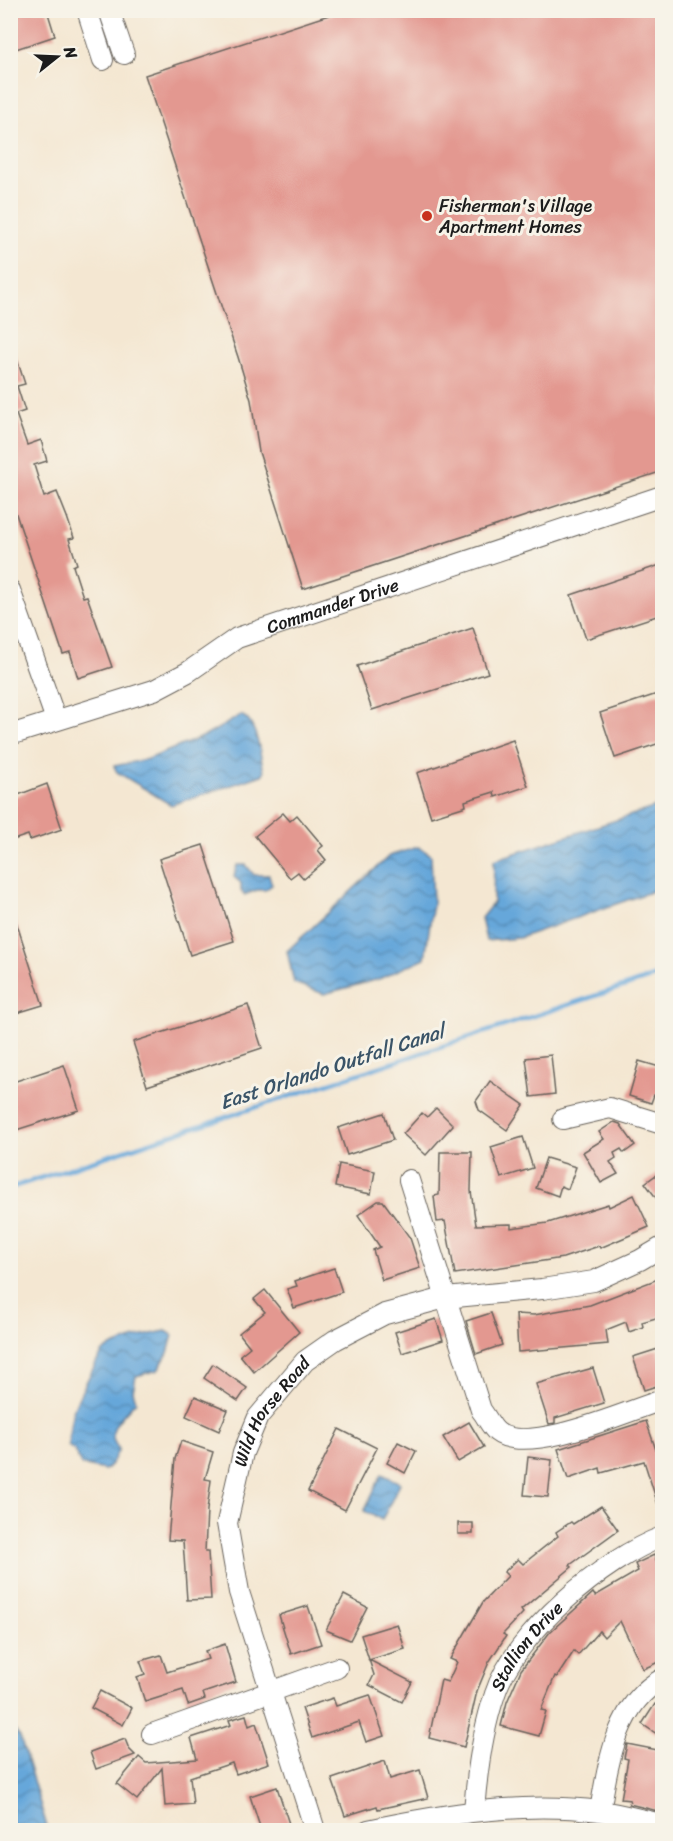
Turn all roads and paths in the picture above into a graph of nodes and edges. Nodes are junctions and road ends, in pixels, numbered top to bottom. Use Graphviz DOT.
graph roads {
  1 [pos="87,10"];
  2 [pos="109,10"];
  3 [pos="124,54"];
  4 [pos="104,60"];
  5 [pos="663,496"];
  6 [pos="10,590"];
  7 [pos="56,720"];
  8 [pos="10,735"];
  9 [pos="563,1119"];
  10 [pos="663,1124"];
  11 [pos="410,1180"];
  12 [pos="663,1247"];
  13 [pos="445,1298"];
  14 [pos="663,1400"];
  15 [pos="663,1537"];
  16 [pos="336,1668"];
  17 [pos="663,1679"];
  18 [pos="270,1691"];
  19 [pos="152,1734"];
  20 [pos="474,1811"];
  21 [pos="600,1811"];
  22 [pos="663,1824"];
  23 [pos="315,1830"];
  24 [pos="368,1830"];
  1 -- 4 [label="street"];
  2 -- 3 [label="street"];
  5 -- 7 [label="street, Commander Drive"];
  6 -- 7 [label="street"];
  7 -- 8 [label="street, Commander Drive"];
  9 -- 10 [label="street"];
  11 -- 13 [label="street"];
  12 -- 13 [label="street, Wild Horse Road"];
  13 -- 14 [label="street"];
  13 -- 18 [label="street, Wild Horse Road"];
  15 -- 20 [label="street, Stallion Drive"];
  16 -- 18 [label="street"];
  17 -- 21 [label="street"];
  18 -- 19 [label="street"];
  18 -- 23 [label="street, Wild Horse Road"];
  20 -- 21 [label="street"];
  20 -- 24 [label="street"];
  21 -- 22 [label="street"];
}
